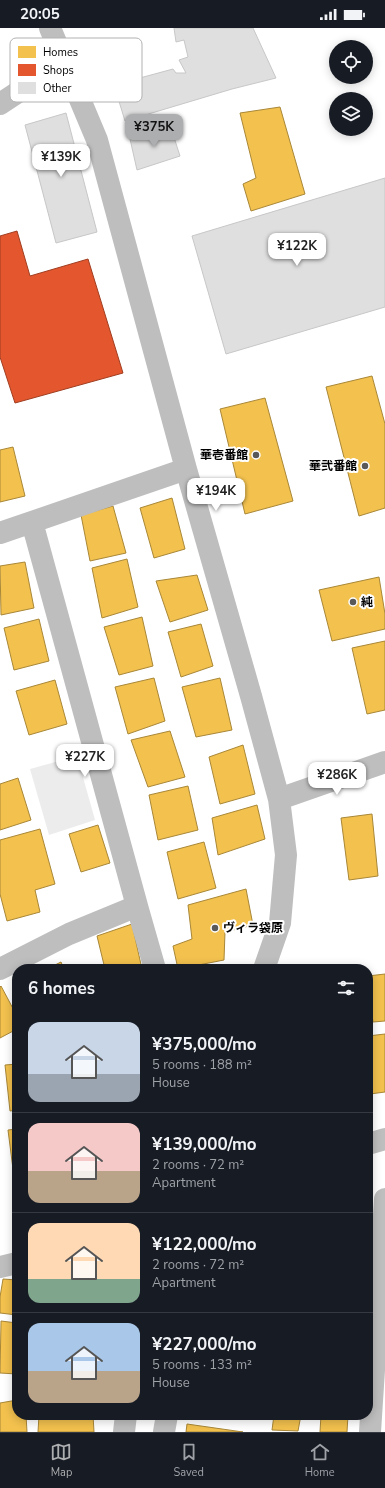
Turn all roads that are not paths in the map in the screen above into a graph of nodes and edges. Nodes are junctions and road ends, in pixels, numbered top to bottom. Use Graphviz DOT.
graph roads {
  1 [pos="50,28"];
  2 [pos="54,38"];
  3 [pos="10,97"];
  4 [pos="81,102"];
  5 [pos="0,104"];
  6 [pos="186,469"];
  7 [pos="32,522"];
  8 [pos="0,533"];
  9 [pos="385,762"];
  10 [pos="278,799"];
  11 [pos="138,906"];
  12 [pos="154,964"];
  13 [pos="266,964"];
  14 [pos="0,969"];
  15 [pos="385,1139"];
  16 [pos="373,1143"];
  17 [pos="385,1199"];
  18 [pos="12,1263"];
  19 [pos="0,1267"];
  20 [pos="373,1364"];
  21 [pos="125,1420"];
  22 [pos="166,1420"];
  23 [pos="370,1420"];
  24 [pos="124,1432"];
  25 [pos="164,1432"];
  26 [pos="370,1432"];
  1 -- 2 [label="street"];
  3 -- 5 [label="street"];
  4 -- 6 [label="street"];
  6 -- 7 [label="street"];
  6 -- 10 [label="street"];
  7 -- 8 [label="street"];
  7 -- 11 [label="street"];
  9 -- 10 [label="street"];
  10 -- 13 [label="street"];
  11 -- 12 [label="street"];
  11 -- 14 [label="street"];
  15 -- 16 [label="street"];
  17 -- 20 [label="street"];
  18 -- 19 [label="street"];
  21 -- 24 [label="street"];
  22 -- 25 [label="street"];
  23 -- 26 [label="street"];
}
